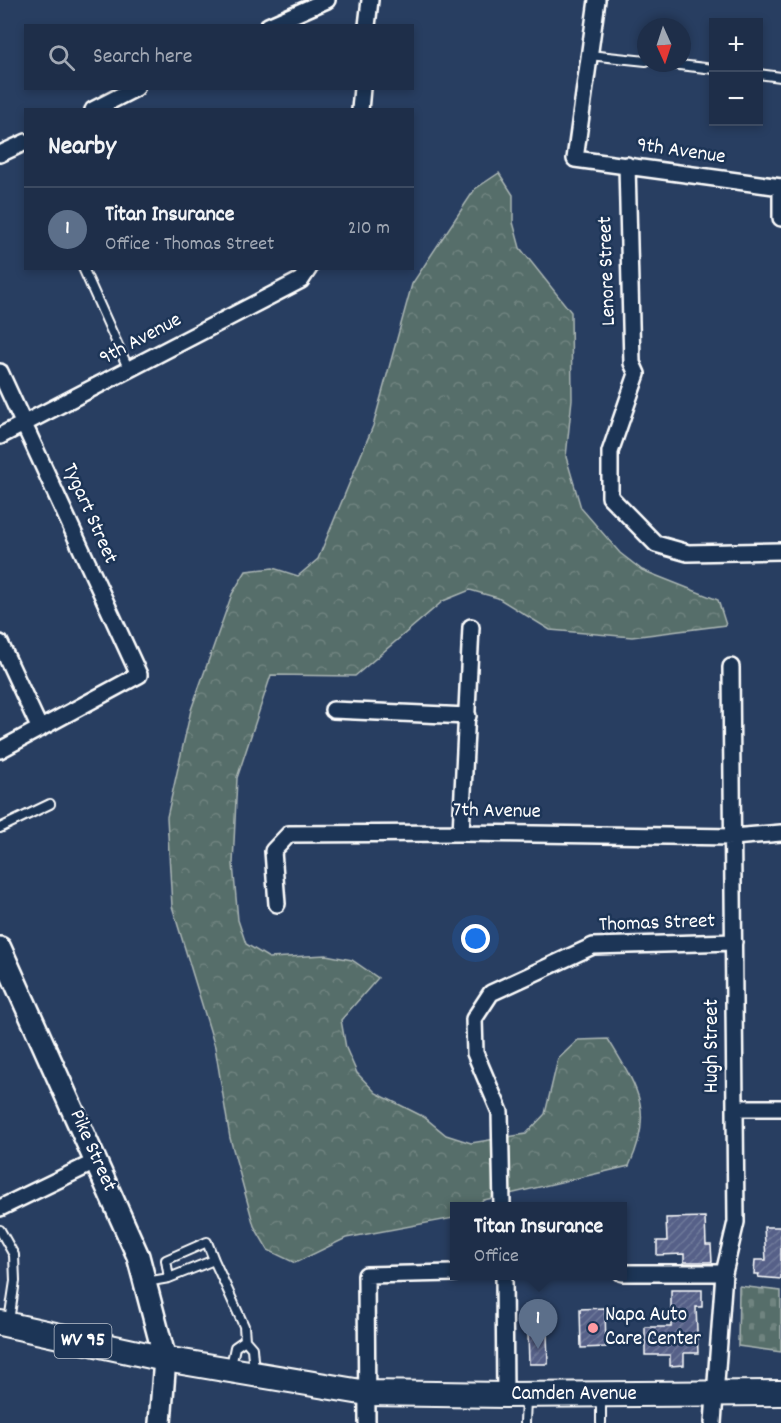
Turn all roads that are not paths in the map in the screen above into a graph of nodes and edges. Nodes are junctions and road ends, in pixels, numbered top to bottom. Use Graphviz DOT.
graph roads {
  1 [pos="327,0"];
  2 [pos="370,0"];
  3 [pos="597,0"];
  4 [pos="273,24"];
  5 [pos="367,24"];
  6 [pos="589,55"];
  7 [pos="637,60"];
  8 [pos="691,66"];
  9 [pos="709,68"];
  10 [pos="763,74"];
  11 [pos="781,76"];
  12 [pos="132,90"];
  13 [pos="362,90"];
  14 [pos="97,108"];
  15 [pos="360,108"];
  16 [pos="24,142"];
  17 [pos="0,154"];
  18 [pos="627,165"];
  19 [pos="781,187"];
  20 [pos="781,218"];
  21 [pos="84,270"];
  22 [pos="305,274"];
  23 [pos="129,370"];
  24 [pos="0,372"];
  25 [pos="25,424"];
  26 [pos="0,436"];
  27 [pos="781,551"];
  28 [pos="471,627"];
  29 [pos="0,643"];
  30 [pos="731,667"];
  31 [pos="333,710"];
  32 [pos="468,716"];
  33 [pos="40,729"];
  34 [pos="0,750"];
  35 [pos="50,804"];
  36 [pos="0,828"];
  37 [pos="461,833"];
  38 [pos="781,833"];
  39 [pos="733,837"];
  40 [pos="277,903"];
  41 [pos="734,942"];
  42 [pos="0,948"];
  43 [pos="735,1108"];
  44 [pos="781,1108"];
  45 [pos="97,1161"];
  46 [pos="502,1202"];
  47 [pos="0,1208"];
  48 [pos="0,1230"];
  49 [pos="214,1260"];
  50 [pos="627,1273"];
  51 [pos="450,1274"];
  52 [pos="724,1274"];
  53 [pos="169,1278"];
  54 [pos="504,1280"];
  55 [pos="146,1282"];
  56 [pos="4,1324"];
  57 [pos="245,1340"];
  58 [pos="165,1359"];
  59 [pos="242,1372"];
  60 [pos="367,1393"];
  61 [pos="781,1393"];
  62 [pos="713,1394"];
  63 [pos="516,1395"];
  64 [pos="601,1395"];
  65 [pos="160,1423"];
  66 [pos="367,1423"];
  67 [pos="525,1423"];
  68 [pos="601,1423"];
  69 [pos="713,1423"];
  1 -- 4 [label="street"];
  2 -- 5 [label="street"];
  3 -- 6 [label="street"];
  6 -- 7 [label="lane"];
  6 -- 18 [label="street, 9th Avenue"];
  8 -- 9 [label="lane"];
  10 -- 11 [label="lane"];
  12 -- 14 [label="street"];
  13 -- 15 [label="street"];
  16 -- 17 [label="street"];
  18 -- 19 [label="street, 9th Avenue"];
  18 -- 27 [label="street, Lenore Street"];
  19 -- 20 [label="street"];
  21 -- 23 [label="lane"];
  22 -- 23 [label="street, 9th Avenue"];
  23 -- 25 [label="street, 9th Avenue"];
  24 -- 25 [label="street, Tygart Street"];
  25 -- 26 [label="street, 9th Avenue"];
  25 -- 33 [label="street, Tygart Street"];
  28 -- 32 [label="street"];
  29 -- 33 [label="street"];
  30 -- 39 [label="street, Hugh Street"];
  31 -- 32 [label="street"];
  32 -- 37 [label="street"];
  33 -- 34 [label="street"];
  35 -- 36 [label="lane"];
  37 -- 39 [label="street, 7th Avenue"];
  37 -- 40 [label="street, 7th Avenue"];
  38 -- 39 [label="street, 7th Avenue"];
  39 -- 41 [label="street, Hugh Street"];
  41 -- 43 [label="street, Hugh Street"];
  41 -- 46 [label="street, Thomas Street"];
  42 -- 45 [label="main road, Pike Street"];
  43 -- 44 [label="street"];
  43 -- 52 [label="street, Hugh Street"];
  45 -- 47 [label="street"];
  45 -- 55 [label="main road, Pike Street"];
  48 -- 56 [label="lane"];
  49 -- 53 [label="lane"];
  49 -- 53 [label="lane"];
  49 -- 57 [label="lane"];
  50 -- 52 [label="street"];
  51 -- 60 [label="street"];
  52 -- 62 [label="street, Hugh Street"];
  53 -- 55 [label="lane"];
  54 -- 63 [label="street"];
  55 -- 58 [label="main road, Pike Street"];
  56 -- 58 [label="main road, Camden Avenue / WV 95"];
  57 -- 59 [label="lane"];
  57 -- 59 [label="lane"];
  58 -- 59 [label="main road, Camden Avenue / WV 95"];
  58 -- 65 [label="main road, Pike Street"];
  59 -- 60 [label="main road, Camden Avenue / WV 95"];
  60 -- 63 [label="main road, Camden Avenue / WV 95"];
  60 -- 66 [label="street"];
  61 -- 62 [label="main road, Camden Avenue / WV 95"];
  62 -- 64 [label="main road, Camden Avenue / WV 95"];
  62 -- 69 [label="street, Hugh Street"];
  63 -- 64 [label="main road, Camden Avenue / WV 95"];
  63 -- 67 [label="lane"];
  64 -- 68 [label="lane"];
}
